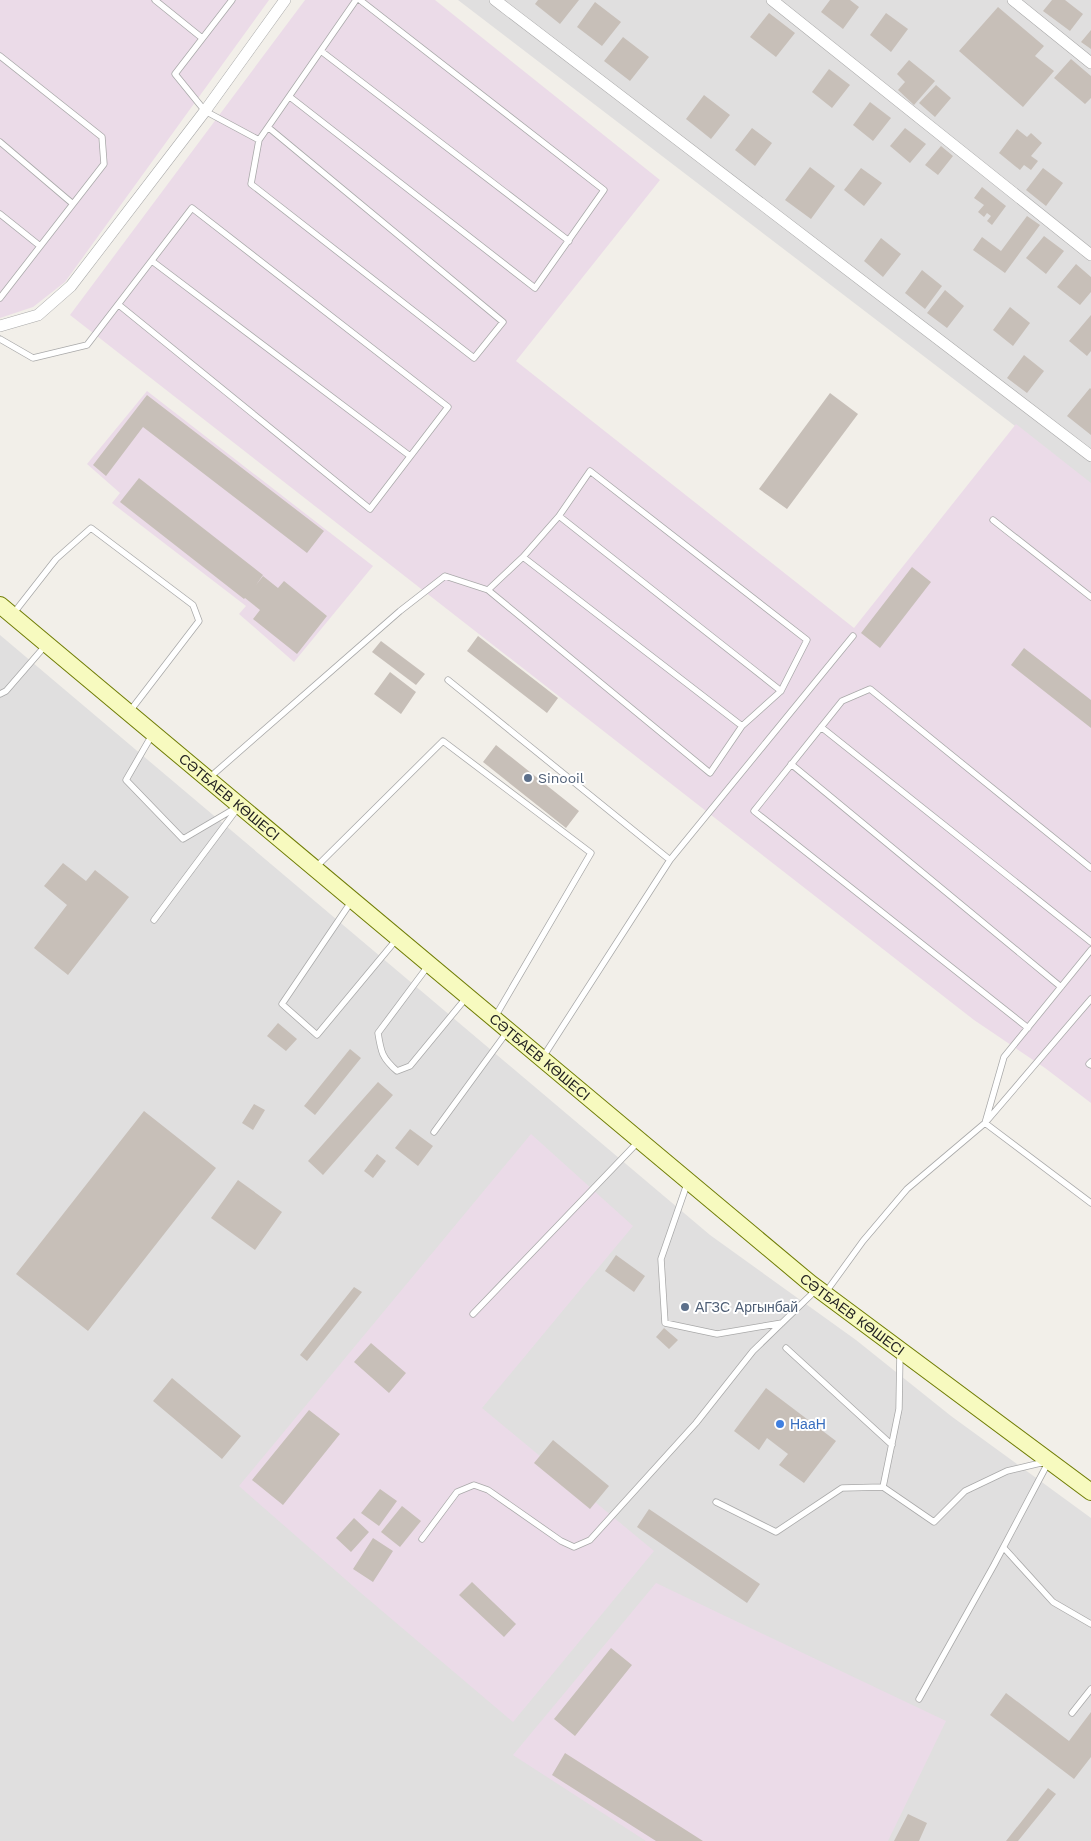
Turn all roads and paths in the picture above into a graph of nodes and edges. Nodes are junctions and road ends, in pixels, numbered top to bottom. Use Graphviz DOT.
graph roads {
  1 [pos="155,0"];
  2 [pos="232,0"];
  3 [pos="285,0"];
  4 [pos="356,0"];
  5 [pos="360,0"];
  6 [pos="495,0"];
  7 [pos="772,0"];
  8 [pos="1013,0"];
  9 [pos="202,38"];
  10 [pos="321,51"];
  11 [pos="0,56"];
  12 [pos="1091,63"];
  13 [pos="290,97"];
  14 [pos="205,111"];
  15 [pos="268,128"];
  16 [pos="259,140"];
  17 [pos="0,142"];
  18 [pos="73,204"];
  19 [pos="0,214"];
  20 [pos="569,241"];
  21 [pos="40,246"];
  22 [pos="1091,255"];
  23 [pos="152,261"];
  24 [pos="0,298"];
  25 [pos="119,304"];
  26 [pos="0,326"];
  27 [pos="0,339"];
  28 [pos="410,456"];
  29 [pos="1091,456"];
  30 [pos="559,516"];
  31 [pos="993,520"];
  32 [pos="524,557"];
  33 [pos="488,590"];
  34 [pos="1091,597"];
  35 [pos="6,610"];
  36 [pos="853,636"];
  37 [pos="46,644"];
  38 [pos="448,680"];
  39 [pos="781,691"];
  40 [pos="0,694"];
  41 [pos="128,713"];
  42 [pos="742,726"];
  43 [pos="821,727"];
  44 [pos="153,734"];
  45 [pos="791,764"];
  46 [pos="208,779"];
  47 [pos="239,806"];
  48 [pos="670,860"];
  49 [pos="314,868"];
  50 [pos="1091,868"];
  51 [pos="352,900"];
  52 [pos="154,920"];
  53 [pos="398,938"];
  54 [pos="1091,942"];
  55 [pos="1091,950"];
  56 [pos="429,964"];
  57 [pos="1061,987"];
  58 [pos="467,996"];
  59 [pos="1091,999"];
  60 [pos="494,1019"];
  61 [pos="1028,1028"];
  62 [pos="508,1031"];
  63 [pos="542,1058"];
  64 [pos="986,1123"];
  65 [pos="434,1132"];
  66 [pos="640,1141"];
  67 [pos="688,1181"];
  68 [pos="1091,1203"];
  69 [pos="821,1291"];
  70 [pos="473,1314"];
  71 [pos="782,1323"];
  72 [pos="786,1348"];
  73 [pos="900,1350"];
  74 [pos="892,1445"];
  75 [pos="1049,1461"];
  76 [pos="884,1487"];
  77 [pos="1091,1492"];
  78 [pos="716,1502"];
  79 [pos="422,1539"];
  80 [pos="1004,1548"];
  81 [pos="1091,1624"];
  82 [pos="1091,1689"];
  83 [pos="919,1699"];
  84 [pos="1072,1713"];
  1 -- 9 [label="lane"];
  2 -- 9 [label="lane"];
  3 -- 14 [label="street"];
  4 -- 10 [label="lane"];
  5 -- 20 [label="lane"];
  6 -- 29 [label="street"];
  7 -- 22 [label="street"];
  8 -- 12 [label="street"];
  9 -- 14 [label="lane"];
  10 -- 13 [label="lane"];
  10 -- 20 [label="lane"];
  11 -- 18 [label="lane"];
  13 -- 15 [label="lane"];
  13 -- 20 [label="lane"];
  14 -- 16 [label="lane"];
  14 -- 26 [label="street"];
  15 -- 16 [label="lane"];
  15 -- 16 [label="lane"];
  17 -- 18 [label="lane"];
  18 -- 21 [label="lane"];
  19 -- 21 [label="lane"];
  21 -- 24 [label="lane"];
  23 -- 25 [label="lane"];
  23 -- 28 [label="lane"];
  23 -- 28 [label="lane"];
  25 -- 27 [label="lane"];
  25 -- 28 [label="lane"];
  30 -- 32 [label="lane"];
  30 -- 39 [label="lane"];
  30 -- 39 [label="lane"];
  31 -- 34 [label="lane"];
  32 -- 33 [label="lane"];
  32 -- 42 [label="lane"];
  33 -- 42 [label="lane"];
  33 -- 46 [label="lane"];
  35 -- 37 [label="main road, СӘТБАЕВ КӨШЕСІ"];
  35 -- 41 [label="lane"];
  36 -- 48 [label="lane"];
  37 -- 40 [label="lane"];
  37 -- 41 [label="main road, СӘТБАЕВ КӨШЕСІ"];
  38 -- 48 [label="lane"];
  39 -- 42 [label="lane"];
  41 -- 44 [label="main road, СӘТБАЕВ КӨШЕСІ"];
  43 -- 45 [label="lane"];
  43 -- 50 [label="lane"];
  43 -- 54 [label="lane"];
  44 -- 46 [label="main road, СӘТБАЕВ КӨШЕСІ"];
  44 -- 47 [label="lane"];
  45 -- 57 [label="lane"];
  45 -- 61 [label="lane"];
  46 -- 47 [label="main road, СӘТБАЕВ КӨШЕСІ"];
  47 -- 49 [label="main road, СӘТБАЕВ КӨШЕСІ"];
  47 -- 52 [label="lane"];
  48 -- 63 [label="lane"];
  49 -- 51 [label="main road, СӘТБАЕВ КӨШЕСІ"];
  49 -- 60 [label="lane"];
  51 -- 53 [label="main road, СӘТБАЕВ КӨШЕСІ"];
  51 -- 53 [label="lane"];
  53 -- 56 [label="main road, СӘТБАЕВ КӨШЕСІ"];
  55 -- 57 [label="lane"];
  56 -- 58 [label="main road, СӘТБАЕВ КӨШЕСІ"];
  56 -- 58 [label="lane"];
  57 -- 61 [label="lane"];
  58 -- 60 [label="main road, СӘТБАЕВ КӨШЕСІ"];
  59 -- 64 [label="lane"];
  60 -- 62 [label="main road, СӘТБАЕВ КӨШЕСІ"];
  61 -- 64 [label="lane"];
  62 -- 63 [label="main road, СӘТБАЕВ КӨШЕСІ"];
  62 -- 65 [label="lane"];
  63 -- 66 [label="main road, СӘТБАЕВ КӨШЕСІ"];
  64 -- 68 [label="lane"];
  64 -- 69 [label="lane"];
  66 -- 67 [label="main road, СӘТБАЕВ КӨШЕСІ"];
  66 -- 70 [label="lane"];
  67 -- 69 [label="main road, СӘТБАЕВ КӨШЕСІ"];
  67 -- 71 [label="lane"];
  69 -- 71 [label="lane"];
  69 -- 73 [label="main road, СӘТБАЕВ КӨШЕСІ"];
  71 -- 79 [label="lane"];
  72 -- 74 [label="lane"];
  73 -- 74 [label="lane"];
  73 -- 75 [label="main road, СӘТБАЕВ КӨШЕСІ"];
  74 -- 76 [label="lane"];
  75 -- 76 [label="lane"];
  75 -- 77 [label="main road, СӘТБАЕВ КӨШЕСІ"];
  75 -- 80 [label="lane"];
  76 -- 78 [label="lane"];
  80 -- 81 [label="lane"];
  80 -- 83 [label="lane"];
  82 -- 84 [label="lane"];
}
